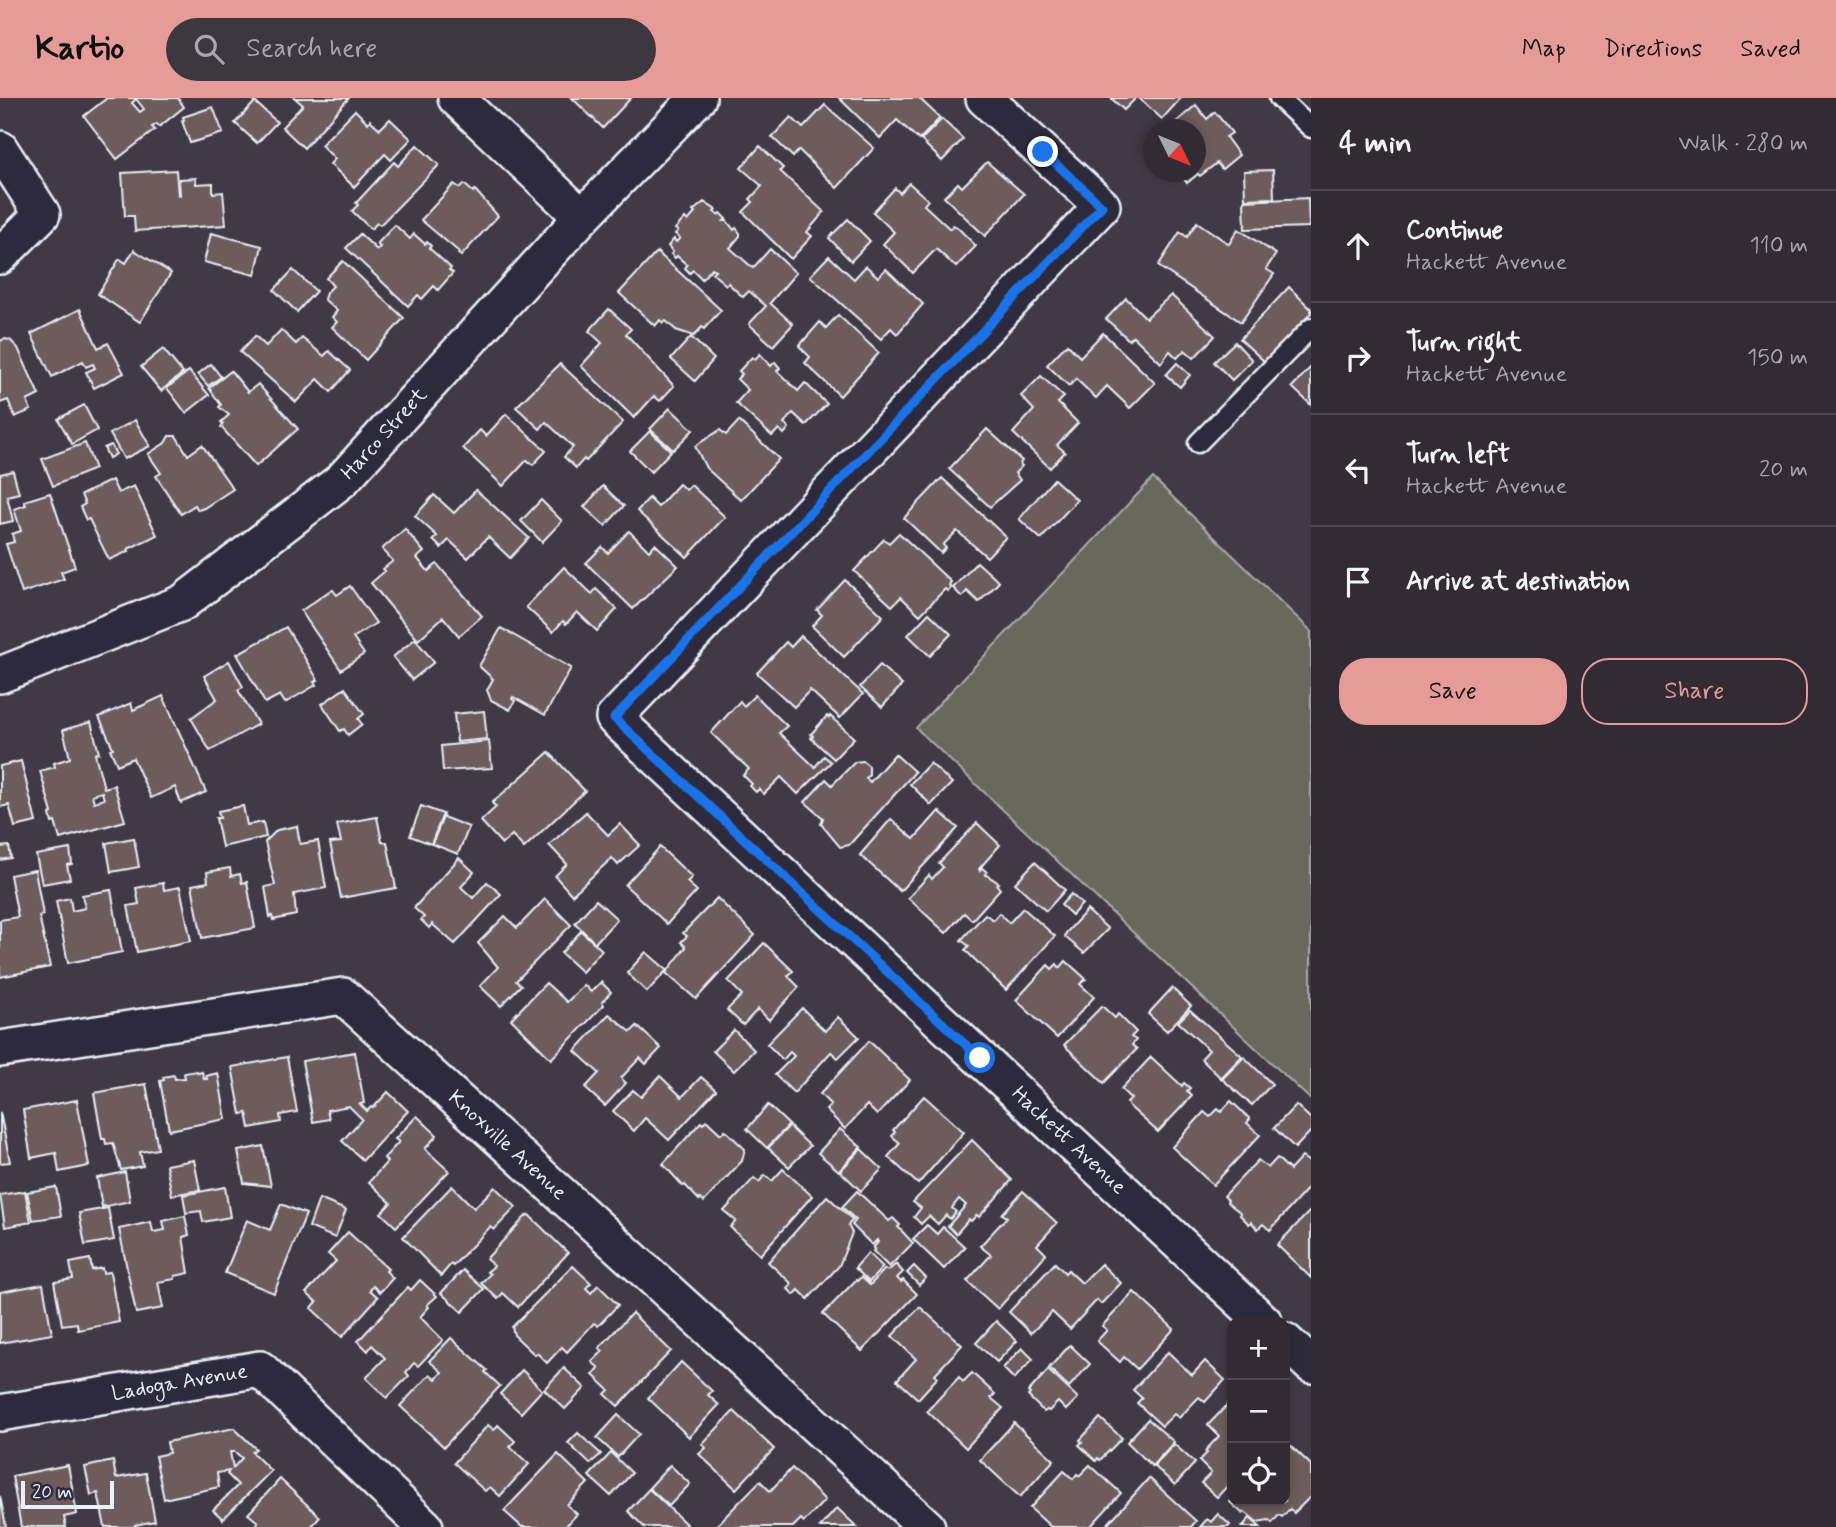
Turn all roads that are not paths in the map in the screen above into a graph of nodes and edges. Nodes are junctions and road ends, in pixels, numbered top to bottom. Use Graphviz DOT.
graph roads {
  1 [pos="456,98"];
  2 [pos="698,98"];
  3 [pos="984,98"];
  4 [pos="1279,98"];
  5 [pos="1311,128"];
  6 [pos="0,149"];
  7 [pos="582,217"];
  8 [pos="0,256"];
  9 [pos="1311,328"];
  10 [pos="1198,443"];
  11 [pos="0,675"];
  12 [pos="0,1049"];
  13 [pos="1259,1317"];
  14 [pos="1290,1346"];
  15 [pos="1311,1366"];
  16 [pos="0,1413"];
  17 [pos="425,1527"];
  18 [pos="927,1527"];
  1 -- 7 [label="street"];
  2 -- 7 [label="street, Harco Street"];
  3 -- 13 [label="street, Hackett Avenue"];
  4 -- 5 [label="lane"];
  6 -- 8 [label="street"];
  7 -- 11 [label="street, Harco Street"];
  9 -- 10 [label="lane"];
  12 -- 18 [label="street, Knoxville Avenue"];
  14 -- 15 [label="street"];
  16 -- 17 [label="street, Ladoga Avenue"];
}
